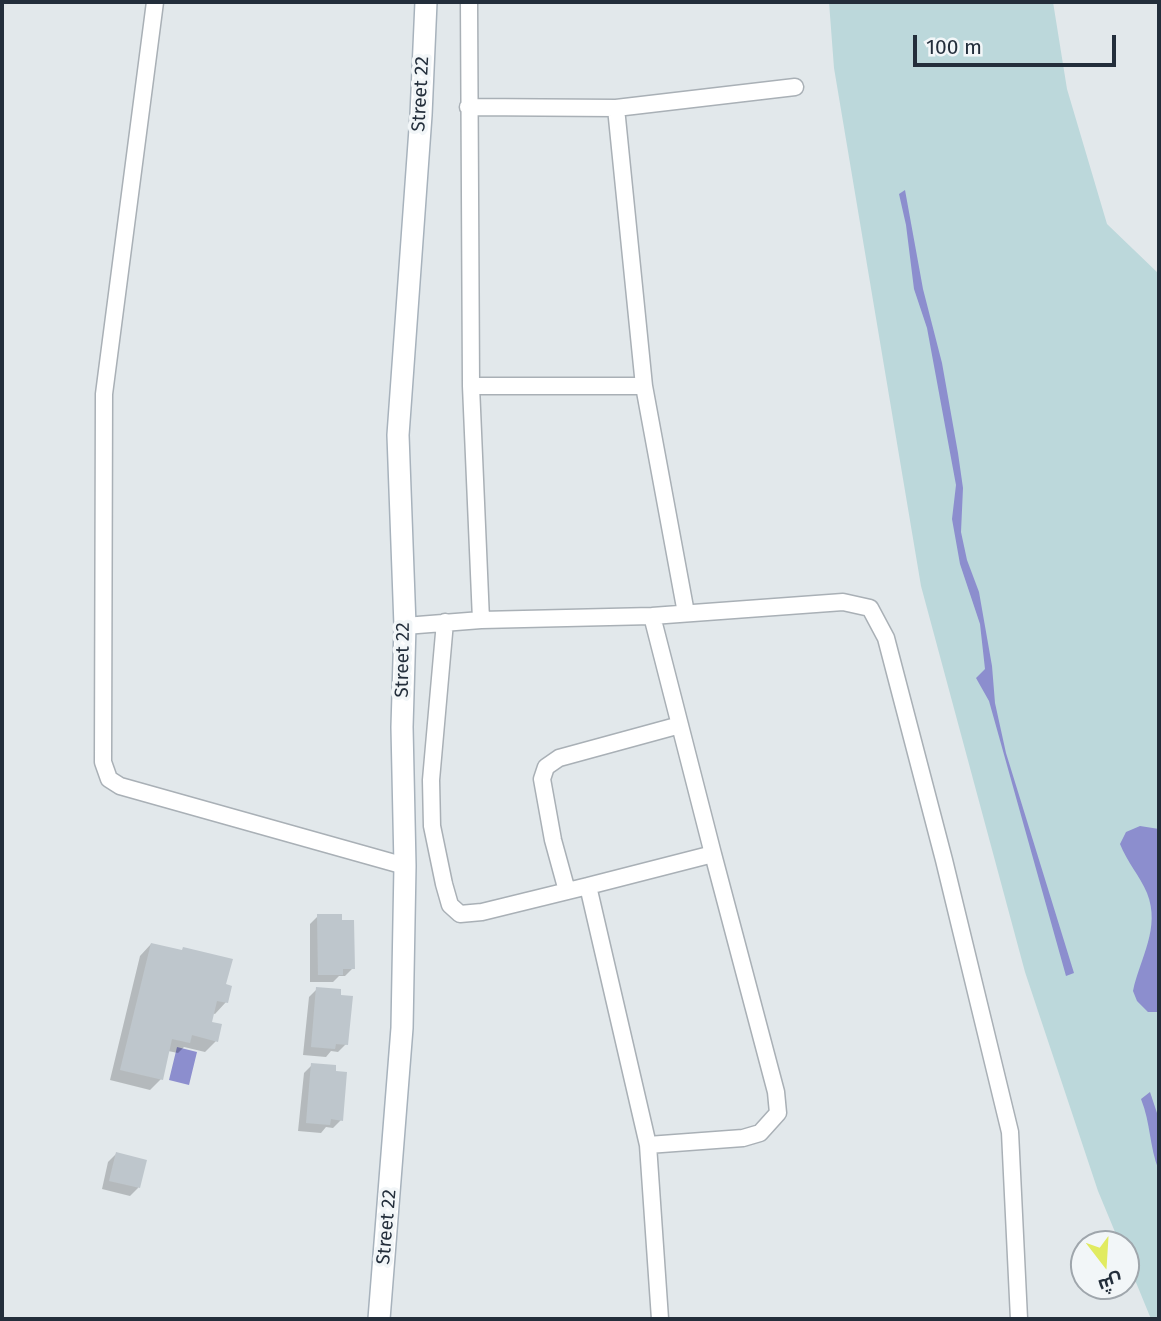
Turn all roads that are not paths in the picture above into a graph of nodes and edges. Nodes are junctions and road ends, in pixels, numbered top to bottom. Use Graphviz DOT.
graph roads {
  1 [pos="155,2"];
  2 [pos="426,2"];
  3 [pos="469,2"];
  4 [pos="795,87"];
  5 [pos="468,107"];
  6 [pos="616,108"];
  7 [pos="471,386"];
  8 [pos="644,386"];
  9 [pos="686,613"];
  10 [pos="652,616"];
  11 [pos="481,620"];
  12 [pos="445,622"];
  13 [pos="405,626"];
  14 [pos="680,725"];
  15 [pos="713,854"];
  16 [pos="405,866"];
  17 [pos="588,886"];
  18 [pos="566,891"];
  19 [pos="648,1145"];
  20 [pos="379,1319"];
  21 [pos="660,1319"];
  22 [pos="1019,1319"];
  1 -- 16 [label="street"];
  2 -- 13 [label="street, Street 22"];
  3 -- 5 [label="street"];
  4 -- 6 [label="street"];
  5 -- 6 [label="street"];
  5 -- 7 [label="street"];
  6 -- 8 [label="street"];
  7 -- 8 [label="street"];
  7 -- 11 [label="street"];
  8 -- 9 [label="street"];
  9 -- 10 [label="street"];
  9 -- 22 [label="street"];
  10 -- 11 [label="street"];
  10 -- 14 [label="street"];
  11 -- 12 [label="street"];
  12 -- 13 [label="street"];
  12 -- 18 [label="street"];
  13 -- 16 [label="street, Street 22"];
  14 -- 15 [label="street"];
  14 -- 18 [label="street"];
  15 -- 17 [label="street"];
  15 -- 19 [label="street"];
  16 -- 20 [label="street, Street 22"];
  17 -- 18 [label="street"];
  17 -- 19 [label="street"];
  19 -- 21 [label="street"];
}
